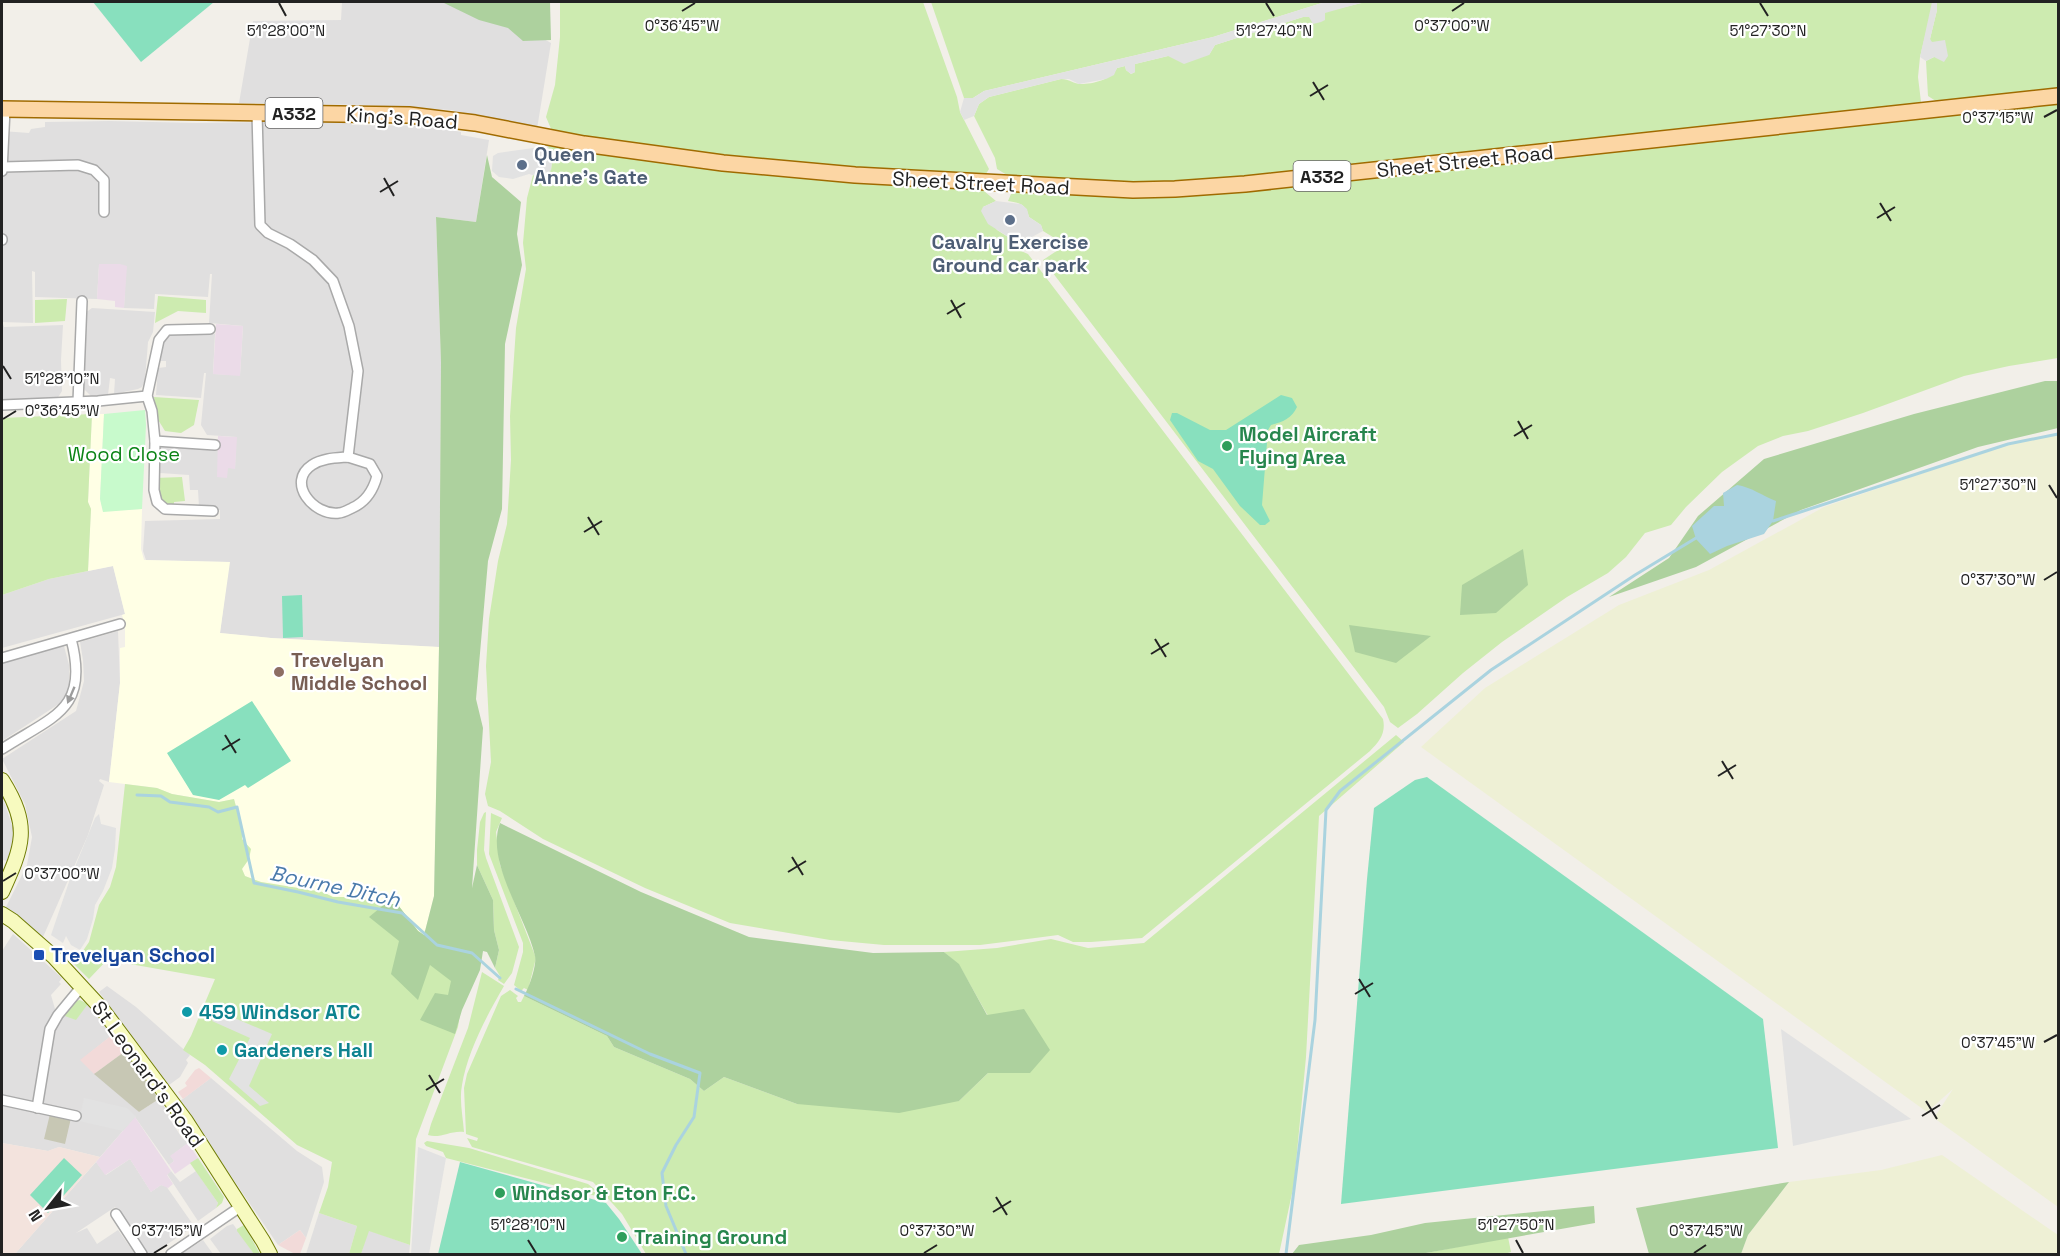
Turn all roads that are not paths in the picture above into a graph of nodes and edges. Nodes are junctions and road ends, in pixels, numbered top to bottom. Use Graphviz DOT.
graph roads {
  1 [pos="2058,96"];
  2 [pos="3,109"];
  3 [pos="257,113"];
  4 [pos="584,144"];
  5 [pos="2,169"];
  6 [pos="104,213"];
  7 [pos="82,301"];
  8 [pos="210,329"];
  9 [pos="147,396"];
  10 [pos="78,402"];
  11 [pos="2,405"];
  12 [pos="155,441"];
  13 [pos="215,445"];
  14 [pos="348,457"];
  15 [pos="213,511"];
  16 [pos="120,624"];
  17 [pos="71,639"];
  18 [pos="2,658"];
  19 [pos="2,749"];
  20 [pos="2,780"];
  21 [pos="2,892"];
  22 [pos="2,914"];
  23 [pos="82,986"];
  24 [pos="2,1100"];
  25 [pos="37,1108"];
  26 [pos="76,1116"];
  27 [pos="240,1207"];
  28 [pos="116,1215"];
  29 [pos="142,1254"];
  30 [pos="171,1254"];
  31 [pos="270,1254"];
  1 -- 4 [label="main road, Sheet Street Road / A332"];
  2 -- 3 [label="main road, King's Road / A332"];
  2 -- 5 [label="street"];
  3 -- 4 [label="main road, King's Road / A332"];
  3 -- 14 [label="street"];
  5 -- 6 [label="street"];
  7 -- 10 [label="street"];
  8 -- 9 [label="street"];
  9 -- 10 [label="street"];
  9 -- 12 [label="street"];
  10 -- 11 [label="street"];
  12 -- 13 [label="street"];
  12 -- 15 [label="street"];
  14 -- 14 [label="street"];
  16 -- 17 [label="street"];
  17 -- 18 [label="street"];
  17 -- 19 [label="street, one-way"];
  20 -- 21 [label="main road"];
  22 -- 23 [label="main road, St Leonard's Road"];
  23 -- 25 [label="street"];
  23 -- 27 [label="main road, St Leonard's Road"];
  24 -- 25 [label="street"];
  25 -- 26 [label="street"];
  27 -- 30 [label="street"];
  27 -- 31 [label="main road, St Leonard's Road"];
  28 -- 29 [label="street"];
}
